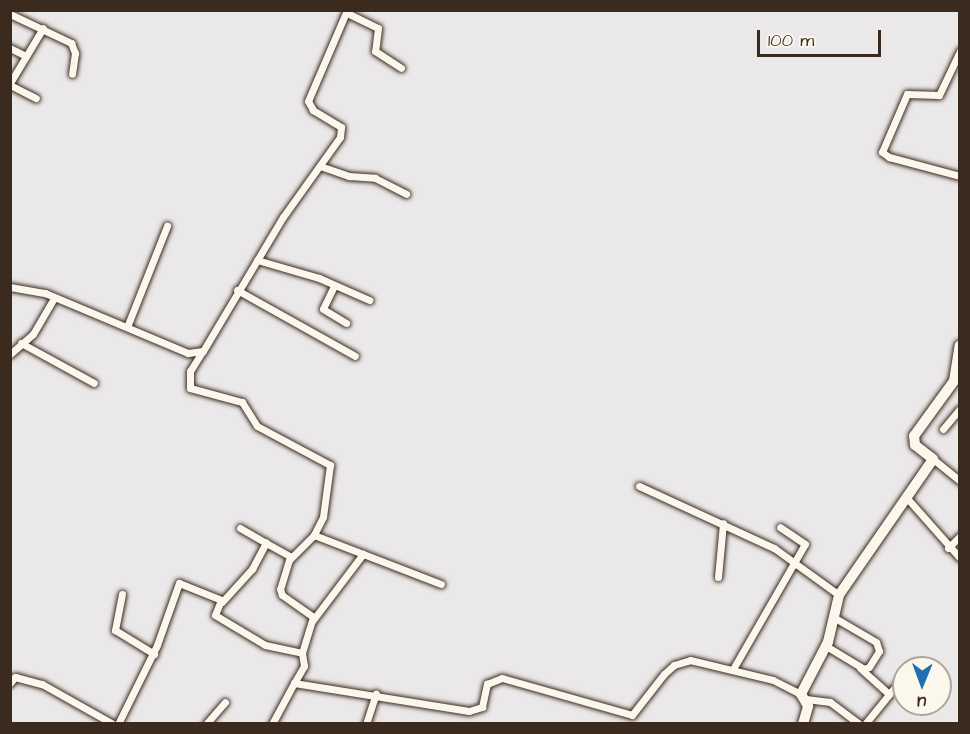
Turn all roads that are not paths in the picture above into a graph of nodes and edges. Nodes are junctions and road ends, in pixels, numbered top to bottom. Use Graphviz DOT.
graph roads {
  1 [pos="347,12"];
  2 [pos="10,14"];
  3 [pos="43,28"];
  4 [pos="10,48"];
  5 [pos="960,51"];
  6 [pos="27,56"];
  7 [pos="401,68"];
  8 [pos="72,74"];
  9 [pos="10,84"];
  10 [pos="36,98"];
  11 [pos="320,166"];
  12 [pos="960,176"];
  13 [pos="406,194"];
  14 [pos="167,226"];
  15 [pos="257,260"];
  16 [pos="334,286"];
  17 [pos="10,287"];
  18 [pos="237,290"];
  19 [pos="54,298"];
  20 [pos="369,300"];
  21 [pos="346,323"];
  22 [pos="127,327"];
  23 [pos="21,343"];
  24 [pos="960,345"];
  25 [pos="203,351"];
  26 [pos="10,354"];
  27 [pos="355,356"];
  28 [pos="94,383"];
  29 [pos="960,409"];
  30 [pos="943,429"];
  31 [pos="933,459"];
  32 [pos="960,481"];
  33 [pos="639,486"];
  34 [pos="906,496"];
  35 [pos="723,523"];
  36 [pos="780,527"];
  37 [pos="240,528"];
  38 [pos="314,535"];
  39 [pos="960,536"];
  40 [pos="266,543"];
  41 [pos="948,548"];
  42 [pos="363,554"];
  43 [pos="291,556"];
  44 [pos="960,558"];
  45 [pos="794,561"];
  46 [pos="718,578"];
  47 [pos="441,584"];
  48 [pos="122,594"];
  49 [pos="839,595"];
  50 [pos="222,602"];
  51 [pos="835,618"];
  52 [pos="313,620"];
  53 [pos="826,646"];
  54 [pos="302,653"];
  55 [pos="154,654"];
  56 [pos="860,668"];
  57 [pos="733,669"];
  58 [pos="12,679"];
  59 [pos="294,683"];
  60 [pos="892,691"];
  61 [pos="376,694"];
  62 [pos="889,694"];
  63 [pos="803,697"];
  64 [pos="225,702"];
  65 [pos="113,723"];
  66 [pos="118,723"];
  67 [pos="206,723"];
  68 [pos="272,723"];
  69 [pos="366,723"];
  70 [pos="803,723"];
  71 [pos="859,723"];
  72 [pos="865,723"];
  1 -- 7 [label="street"];
  1 -- 11 [label="street"];
  2 -- 3 [label="street"];
  3 -- 6 [label="street"];
  3 -- 8 [label="street"];
  4 -- 6 [label="street"];
  5 -- 12 [label="street"];
  6 -- 9 [label="street"];
  9 -- 10 [label="street"];
  11 -- 13 [label="street"];
  11 -- 15 [label="street"];
  14 -- 22 [label="street"];
  15 -- 16 [label="street"];
  15 -- 18 [label="street"];
  16 -- 20 [label="street"];
  16 -- 21 [label="street"];
  17 -- 19 [label="street"];
  18 -- 25 [label="street"];
  18 -- 27 [label="street"];
  19 -- 22 [label="street"];
  19 -- 23 [label="street"];
  22 -- 25 [label="street"];
  23 -- 26 [label="street"];
  23 -- 28 [label="street"];
  24 -- 31 [label="street"];
  25 -- 38 [label="street"];
  29 -- 30 [label="street"];
  31 -- 32 [label="street"];
  31 -- 34 [label="street"];
  33 -- 35 [label="street"];
  34 -- 41 [label="street"];
  34 -- 49 [label="street"];
  35 -- 45 [label="street"];
  35 -- 46 [label="street"];
  36 -- 45 [label="street"];
  37 -- 40 [label="street"];
  38 -- 42 [label="street"];
  38 -- 43 [label="street"];
  39 -- 41 [label="street"];
  40 -- 43 [label="street"];
  40 -- 50 [label="street"];
  41 -- 44 [label="street"];
  42 -- 47 [label="street"];
  42 -- 52 [label="street"];
  43 -- 52 [label="street"];
  45 -- 49 [label="street"];
  45 -- 57 [label="street"];
  48 -- 55 [label="street"];
  49 -- 51 [label="street"];
  50 -- 54 [label="street"];
  50 -- 55 [label="street"];
  51 -- 53 [label="street"];
  51 -- 56 [label="street"];
  52 -- 54 [label="street"];
  53 -- 56 [label="street"];
  53 -- 63 [label="street"];
  54 -- 59 [label="street"];
  55 -- 66 [label="street"];
  56 -- 62 [label="street"];
  57 -- 61 [label="street"];
  57 -- 63 [label="street"];
  58 -- 65 [label="street"];
  59 -- 61 [label="street"];
  59 -- 68 [label="street"];
  60 -- 62 [label="street"];
  61 -- 69 [label="street"];
  62 -- 72 [label="street"];
  63 -- 70 [label="street"];
  63 -- 71 [label="street"];
  64 -- 67 [label="street"];
}
